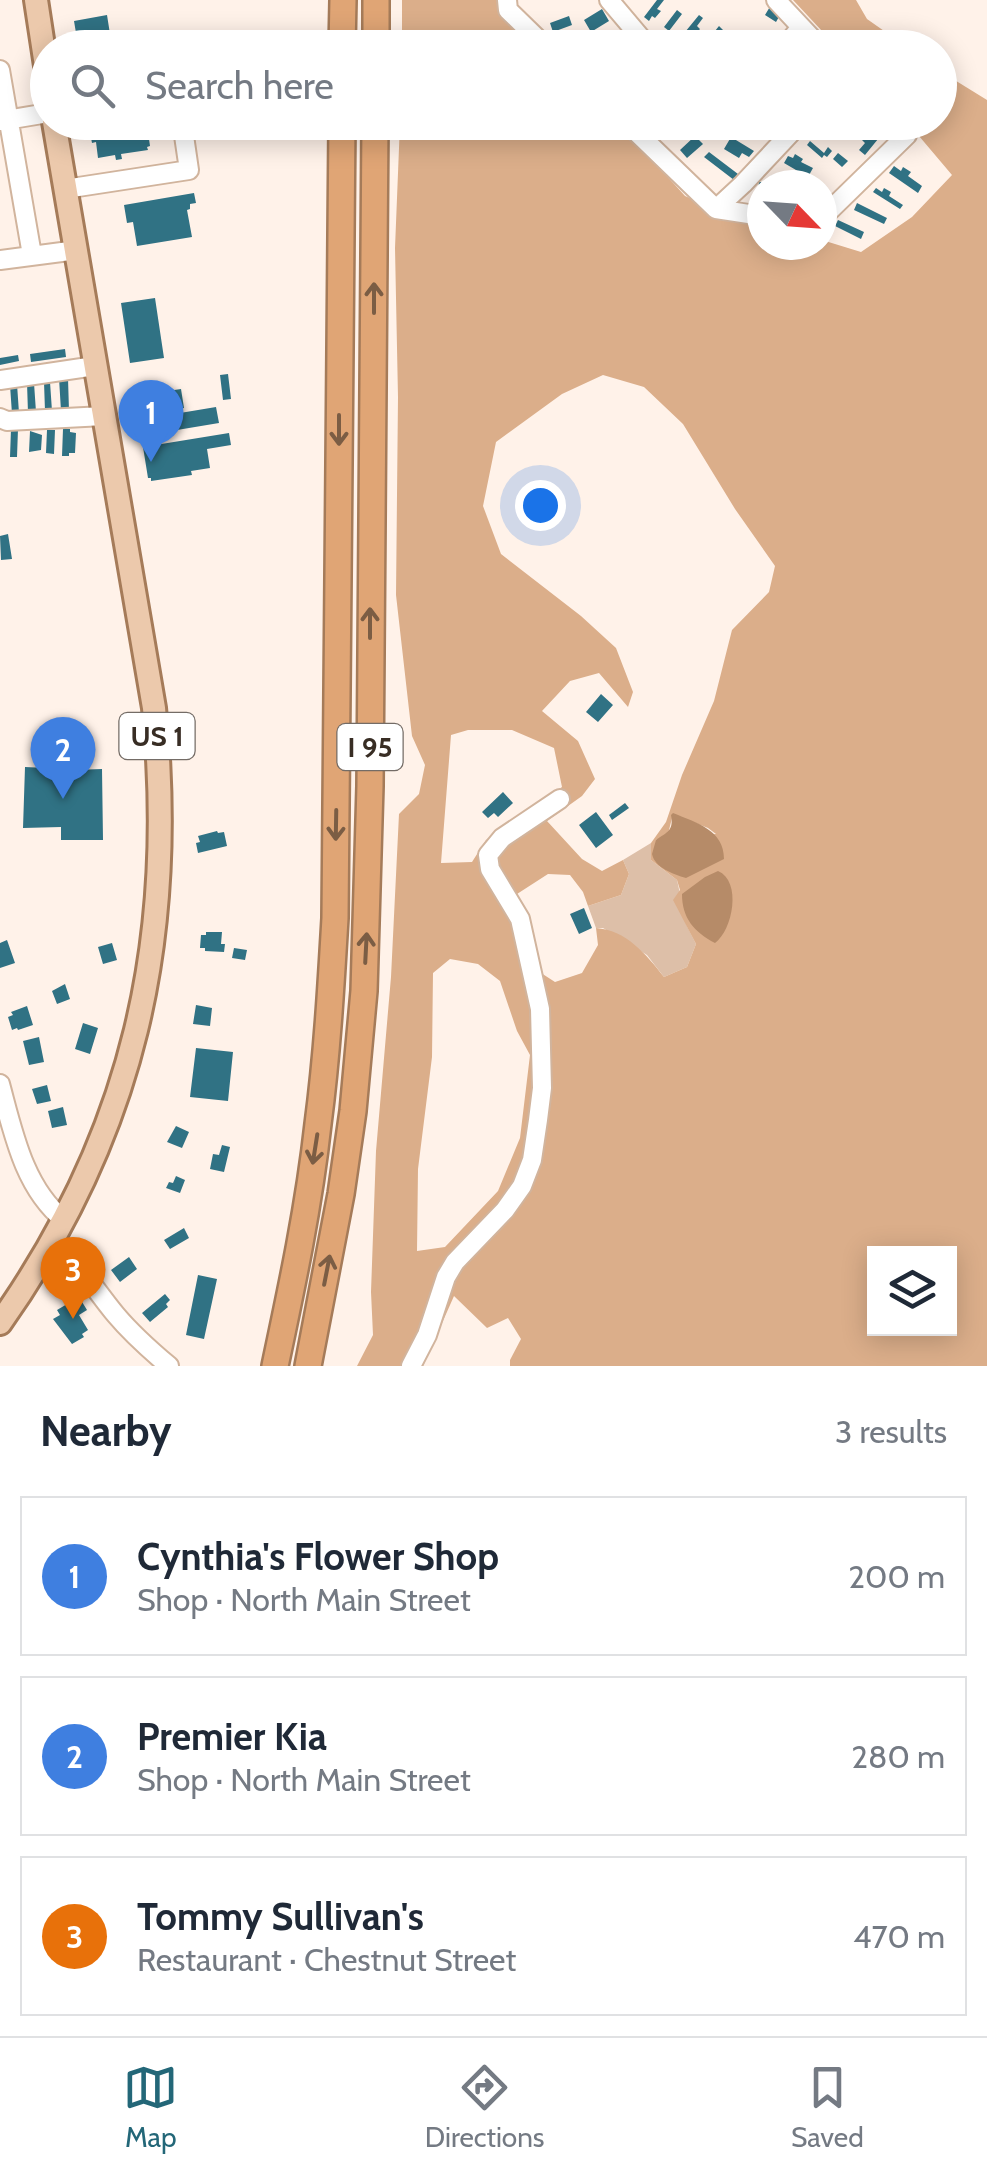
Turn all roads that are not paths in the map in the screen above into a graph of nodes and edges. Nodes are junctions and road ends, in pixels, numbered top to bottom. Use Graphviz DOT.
graph roads {
  1 [pos="36,0"];
  2 [pos="342,0"];
  3 [pos="376,0"];
  4 [pos="507,0"];
  5 [pos="609,0"];
  6 [pos="776,0"];
  7 [pos="801,27"];
  8 [pos="41,30"];
  9 [pos="342,30"];
  10 [pos="376,30"];
  11 [pos="529,30"];
  12 [pos="634,30"];
  13 [pos="799,30"];
  14 [pos="804,30"];
  15 [pos="0,70"];
  16 [pos="30,116"];
  17 [pos="4,121"];
  18 [pos="57,140"];
  19 [pos="185,140"];
  20 [pos="342,140"];
  21 [pos="375,140"];
  22 [pos="645,140"];
  23 [pos="784,140"];
  24 [pos="903,140"];
  25 [pos="65,189"];
  26 [pos="837,204"];
  27 [pos="716,209"];
  28 [pos="747,214"];
  29 [pos="77,250"];
  30 [pos="32,255"];
  31 [pos="0,260"];
  32 [pos="95,366"];
  33 [pos="0,380"];
  34 [pos="104,416"];
  35 [pos="0,418"];
  36 [pos="560,799"];
  37 [pos="0,1084"];
  38 [pos="64,1220"];
  39 [pos="51,1244"];
  40 [pos="0,1323"];
  41 [pos="168,1366"];
  42 [pos="275,1366"];
  43 [pos="308,1366"];
  44 [pos="412,1366"];
  1 -- 8 [label="main road"];
  2 -- 9 [label="highway"];
  3 -- 10 [label="highway"];
  4 -- 11 [label="street"];
  5 -- 12 [label="street"];
  6 -- 7 [label="street"];
  7 -- 13 [label="street"];
  7 -- 14 [label="street"];
  15 -- 17 [label="street"];
  16 -- 17 [label="street"];
  17 -- 30 [label="street"];
  18 -- 25 [label="main road, US 1"];
  19 -- 25 [label="street"];
  20 -- 42 [label="highway, I 95, one-way"];
  43 -- 21 [label="highway, I 95, one-way"];
  22 -- 27 [label="street"];
  23 -- 27 [label="street"];
  24 -- 26 [label="street"];
  25 -- 29 [label="main road, US 1"];
  27 -- 28 [label="street"];
  29 -- 30 [label="street"];
  29 -- 32 [label="main road, US 1"];
  30 -- 31 [label="street"];
  32 -- 33 [label="street"];
  32 -- 34 [label="main road, US 1"];
  34 -- 35 [label="street"];
  34 -- 38 [label="main road, US 1"];
  36 -- 44 [label="street"];
  37 -- 38 [label="street"];
  38 -- 39 [label="main road, US 1"];
  39 -- 40 [label="main road, US 1"];
  39 -- 41 [label="street"];
}
